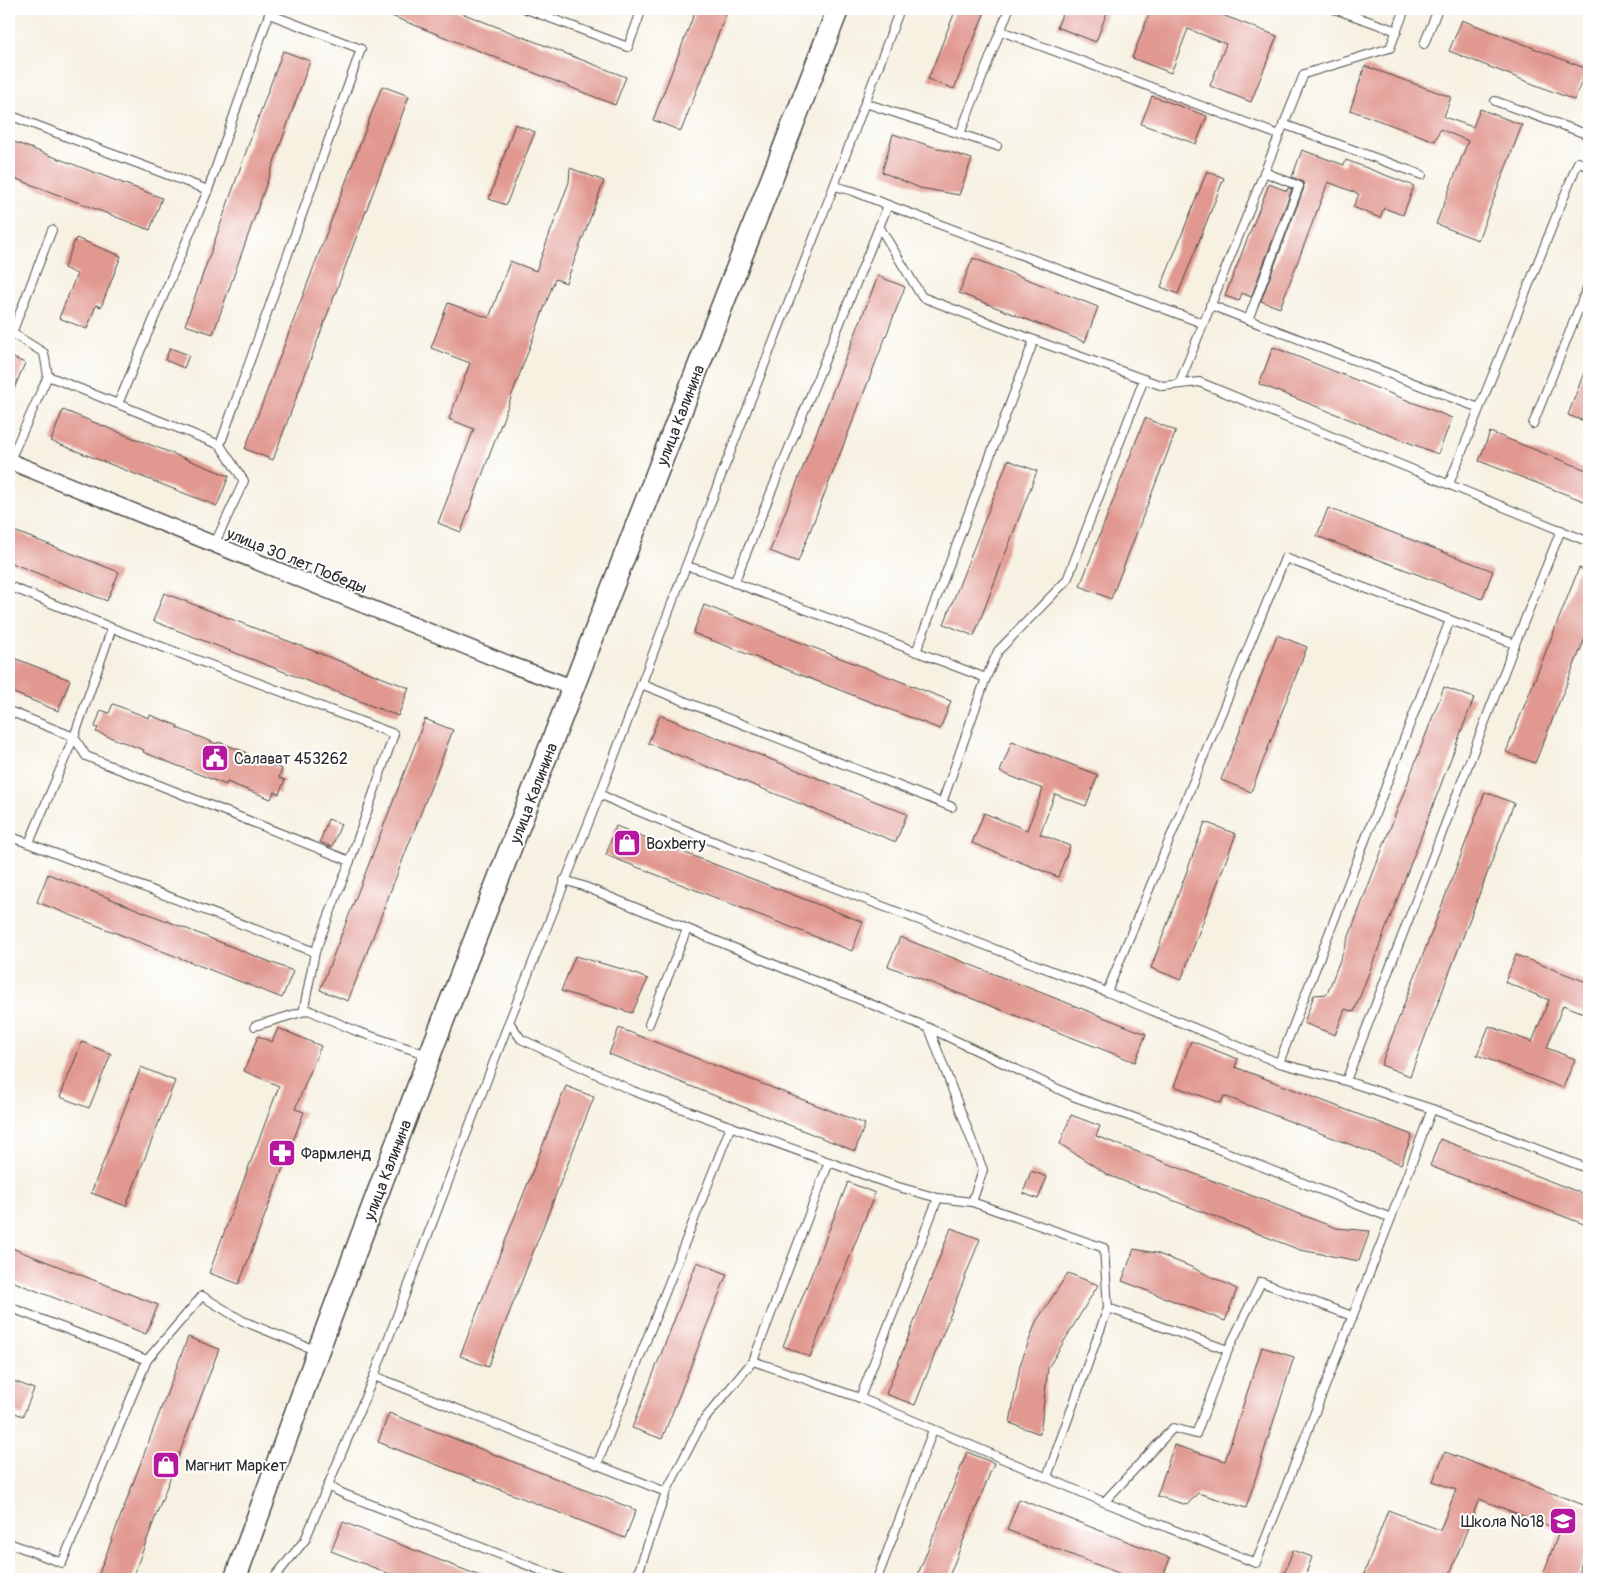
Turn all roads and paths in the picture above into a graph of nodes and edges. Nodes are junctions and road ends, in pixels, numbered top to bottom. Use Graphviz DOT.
graph roads {
  1 [pos="262,9"];
  2 [pos="526,9"];
  3 [pos="642,9"];
  4 [pos="838,9"];
  5 [pos="900,9"];
  6 [pos="1009,9"];
  7 [pos="1334,9"];
  8 [pos="1405,9"];
  9 [pos="1438,9"];
  10 [pos="269,14"];
  11 [pos="1001,31"];
  12 [pos="1396,31"];
  13 [pos="1424,44"];
  14 [pos="1495,101"];
  15 [pos="865,103"];
  16 [pos="9,115"];
  17 [pos="1284,124"];
  18 [pos="960,134"];
  19 [pos="1279,135"];
  20 [pos="1589,135"];
  21 [pos="997,146"];
  22 [pos="1589,167"];
  23 [pos="1264,172"];
  24 [pos="1422,175"];
  25 [pos="834,186"];
  26 [pos="208,190"];
  27 [pos="888,205"];
  28 [pos="879,226"];
  29 [pos="52,230"];
  30 [pos="1589,283"];
  31 [pos="1210,306"];
  32 [pos="1248,320"];
  33 [pos="1202,323"];
  34 [pos="11,333"];
  35 [pos="1034,340"];
  36 [pos="48,376"];
  37 [pos="1144,379"];
  38 [pos="1179,384"];
  39 [pos="118,404"];
  40 [pos="1479,408"];
  41 [pos="1533,424"];
  42 [pos="220,445"];
  43 [pos="9,462"];
  44 [pos="1449,484"];
  45 [pos="1561,530"];
  46 [pos="1589,542"];
  47 [pos="214,545"];
  48 [pos="686,566"];
  49 [pos="734,583"];
  50 [pos="9,586"];
  51 [pos="1450,620"];
  52 [pos="112,628"];
  53 [pos="1515,644"];
  54 [pos="916,652"];
  55 [pos="986,678"];
  56 [pos="641,684"];
  57 [pos="574,688"];
  58 [pos="9,711"];
  59 [pos="74,737"];
  60 [pos="600,794"];
  61 [pos="942,803"];
  62 [pos="952,807"];
  63 [pos="9,836"];
  64 [pos="29,843"];
  65 [pos="350,861"];
  66 [pos="564,880"];
  67 [pos="687,930"];
  68 [pos="315,952"];
  69 [pos="1107,992"];
  70 [pos="309,1010"];
  71 [pos="509,1022"];
  72 [pos="649,1024"];
  73 [pos="255,1026"];
  74 [pos="930,1028"];
  75 [pos="430,1056"];
  76 [pos="1279,1062"];
  77 [pos="1346,1080"];
  78 [pos="1432,1109"];
  79 [pos="731,1126"];
  80 [pos="830,1162"];
  81 [pos="1589,1169"];
  82 [pos="938,1198"];
  83 [pos="972,1202"];
  84 [pos="1390,1218"];
  85 [pos="9,1306"];
  86 [pos="1108,1308"];
  87 [pos="1352,1316"];
  88 [pos="1228,1350"];
  89 [pos="318,1351"];
  90 [pos="147,1360"];
  91 [pos="753,1361"];
  92 [pos="374,1376"];
  93 [pos="860,1398"];
  94 [pos="933,1430"];
  95 [pos="598,1465"];
  96 [pos="1047,1477"];
  97 [pos="328,1486"];
  98 [pos="666,1492"];
  99 [pos="1104,1502"];
  100 [pos="9,1543"];
  101 [pos="235,1579"];
  102 [pos="273,1579"];
  103 [pos="563,1579"];
  104 [pos="636,1579"];
  105 [pos="876,1579"];
  1 -- 10 [label="lane"];
  2 -- 3 [label="lane"];
  4 -- 57 [label="street, улица Калинина"];
  5 -- 15 [label="lane"];
  6 -- 11 [label="lane"];
  7 -- 12 [label="lane"];
  8 -- 12 [label="lane"];
  9 -- 13 [label="lane"];
  10 -- 26 [label="lane"];
  10 -- 42 [label="lane"];
  11 -- 18 [label="lane"];
  11 -- 19 [label="lane"];
  12 -- 17 [label="lane"];
  14 -- 20 [label="lane"];
  15 -- 18 [label="lane"];
  15 -- 25 [label="lane"];
  16 -- 26 [label="lane"];
  17 -- 19 [label="lane"];
  17 -- 24 [label="lane"];
  18 -- 21 [label="lane"];
  19 -- 23 [label="lane"];
  22 -- 40 [label="lane"];
  23 -- 31 [label="lane"];
  23 -- 32 [label="lane"];
  25 -- 27 [label="lane"];
  25 -- 48 [label="lane"];
  26 -- 39 [label="lane"];
  27 -- 28 [label="lane"];
  27 -- 33 [label="lane"];
  28 -- 35 [label="lane"];
  28 -- 49 [label="lane"];
  29 -- 34 [label="lane"];
  30 -- 41 [label="lane"];
  31 -- 32 [label="lane"];
  31 -- 33 [label="lane"];
  32 -- 40 [label="lane"];
  33 -- 38 [label="lane"];
  34 -- 36 [label="lane"];
  35 -- 37 [label="lane"];
  35 -- 54 [label="lane"];
  36 -- 39 [label="lane"];
  36 -- 43 [label="lane"];
  37 -- 38 [label="lane"];
  37 -- 55 [label="lane"];
  38 -- 44 [label="lane"];
  39 -- 42 [label="lane"];
  40 -- 44 [label="lane"];
  42 -- 47 [label="lane"];
  43 -- 47 [label="street, улица 30 лет Победы"];
  44 -- 45 [label="lane"];
  45 -- 46 [label="lane"];
  45 -- 53 [label="lane"];
  47 -- 57 [label="street, улица 30 лет Победы"];
  48 -- 49 [label="lane"];
  48 -- 56 [label="lane"];
  49 -- 54 [label="lane"];
  50 -- 52 [label="lane"];
  51 -- 53 [label="lane"];
  51 -- 69 [label="lane"];
  51 -- 76 [label="lane"];
  52 -- 59 [label="lane"];
  52 -- 65 [label="lane"];
  53 -- 77 [label="lane"];
  54 -- 55 [label="lane"];
  55 -- 61 [label="lane"];
  56 -- 60 [label="lane"];
  56 -- 61 [label="lane"];
  57 -- 75 [label="street, улица Калинина"];
  58 -- 59 [label="lane"];
  59 -- 64 [label="lane"];
  59 -- 65 [label="lane"];
  60 -- 66 [label="lane"];
  60 -- 69 [label="lane"];
  61 -- 62 [label="lane"];
  63 -- 64 [label="lane"];
  64 -- 68 [label="lane"];
  65 -- 68 [label="lane"];
  66 -- 67 [label="lane"];
  66 -- 71 [label="lane"];
  67 -- 72 [label="lane"];
  67 -- 74 [label="lane"];
  68 -- 70 [label="lane"];
  69 -- 76 [label="lane"];
  70 -- 73 [label="lane"];
  70 -- 75 [label="lane"];
  71 -- 79 [label="lane"];
  71 -- 92 [label="lane"];
  74 -- 83 [label="lane"];
  74 -- 84 [label="lane"];
  75 -- 89 [label="street, улица Калинина"];
  76 -- 77 [label="lane"];
  77 -- 78 [label="lane"];
  78 -- 81 [label="lane"];
  78 -- 84 [label="lane"];
  79 -- 80 [label="lane"];
  79 -- 95 [label="lane"];
  80 -- 82 [label="lane"];
  80 -- 91 [label="lane"];
  82 -- 83 [label="lane"];
  82 -- 93 [label="lane"];
  83 -- 86 [label="lane"];
  84 -- 87 [label="lane"];
  85 -- 90 [label="lane"];
  86 -- 88 [label="lane"];
  86 -- 96 [label="lane"];
  87 -- 88 [label="lane"];
  87 -- 99 [label="lane"];
  88 -- 99 [label="lane"];
  89 -- 90 [label="lane"];
  89 -- 101 [label="street, улица Калинина"];
  90 -- 100 [label="lane"];
  91 -- 93 [label="lane"];
  91 -- 98 [label="lane"];
  92 -- 95 [label="lane"];
  92 -- 97 [label="lane"];
  93 -- 94 [label="lane"];
  94 -- 96 [label="lane"];
  94 -- 105 [label="lane"];
  95 -- 98 [label="lane"];
  96 -- 99 [label="lane"];
  97 -- 102 [label="lane"];
  97 -- 103 [label="lane"];
  98 -- 104 [label="lane"];
}
